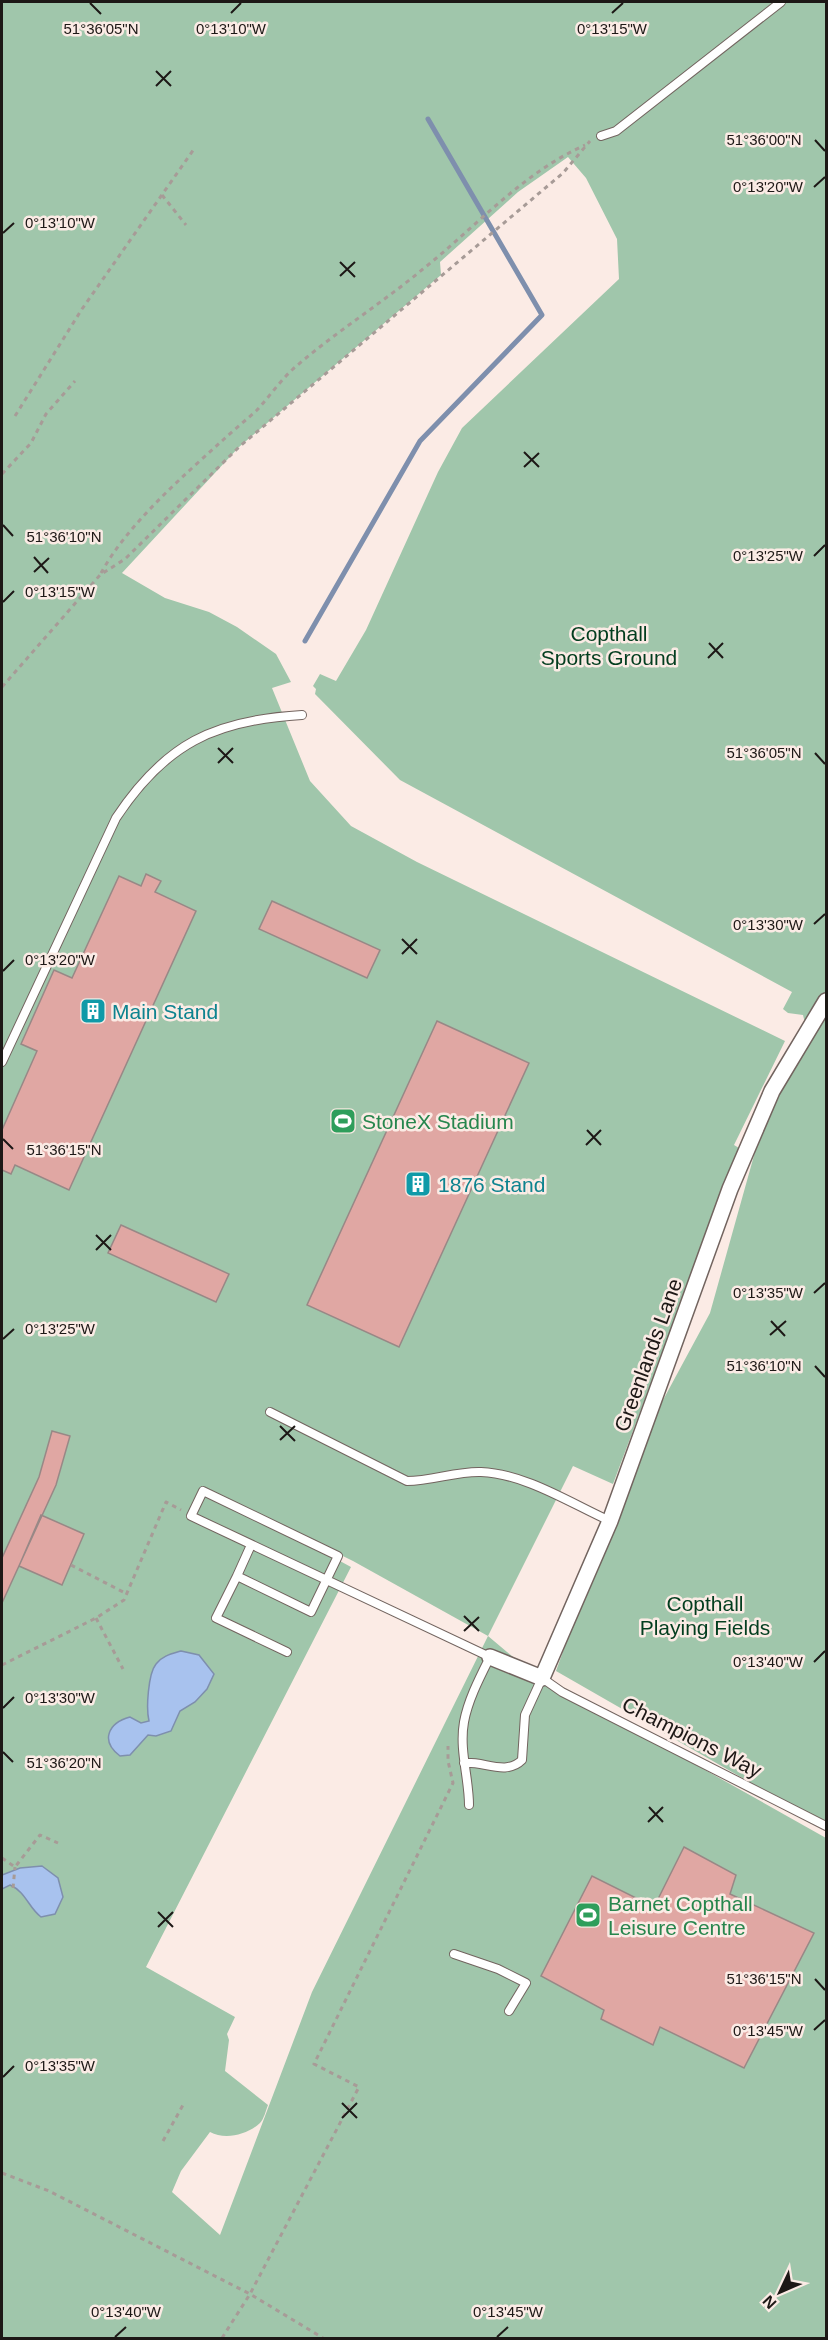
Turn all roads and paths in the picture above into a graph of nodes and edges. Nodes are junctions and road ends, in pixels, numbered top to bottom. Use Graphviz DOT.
graph roads {
  1 [pos="781,2"];
  2 [pos="601,136"];
  3 [pos="586,145"];
  4 [pos="194,149"];
  5 [pos="162,195"];
  6 [pos="186,225"];
  7 [pos="75,381"];
  8 [pos="15,416"];
  9 [pos="2,474"];
  10 [pos="100,574"];
  11 [pos="2,687"];
  12 [pos="302,715"];
  13 [pos="826,1001"];
  14 [pos="2,1062"];
  15 [pos="270,1412"];
  16 [pos="193,1511"];
  17 [pos="610,1521"];
  18 [pos="251,1545"];
  19 [pos="71,1564"];
  20 [pos="237,1576"];
  21 [pos="326,1581"];
  22 [pos="127,1594"];
  23 [pos="96,1618"];
  24 [pos="287,1652"];
  25 [pos="489,1657"];
  26 [pos="2,1665"];
  27 [pos="123,1670"];
  28 [pos="542,1678"];
  29 [pos="464,1722"];
  30 [pos="464,1763"];
  31 [pos="469,1805"];
  32 [pos="826,1826"];
  33 [pos="58,1843"];
  34 [pos="2,1858"];
  35 [pos="15,1867"];
  36 [pos="13,1888"];
  37 [pos="454,1954"];
  38 [pos="509,2012"];
  39 [pos="183,2105"];
  40 [pos="163,2142"];
  41 [pos="2,2173"];
  42 [pos="250,2294"];
  43 [pos="222,2338"];
  44 [pos="323,2338"];
  1 -- 2 [label="lane"];
  2 -- 3 [label="path"];
  3 -- 10 [label="path"];
  3 -- 10 [label="path"];
  4 -- 5 [label="path"];
  5 -- 6 [label="path"];
  5 -- 8 [label="path"];
  7 -- 9 [label="path"];
  10 -- 11 [label="path"];
  12 -- 14 [label="lane"];
  13 -- 17 [label="street, Greenlands Lane"];
  15 -- 17 [label="lane"];
  16 -- 18 [label="lane"];
  16 -- 21 [label="lane"];
  16 -- 22 [label="path"];
  17 -- 28 [label="street, Greenlands Lane"];
  18 -- 20 [label="lane"];
  18 -- 21 [label="lane"];
  19 -- 22 [label="path"];
  20 -- 21 [label="lane"];
  20 -- 24 [label="lane"];
  21 -- 25 [label="lane"];
  22 -- 23 [label="path"];
  23 -- 26 [label="path"];
  23 -- 27 [label="path"];
  25 -- 28 [label="street"];
  25 -- 29 [label="lane"];
  28 -- 30 [label="lane"];
  28 -- 32 [label="lane, Champions Way"];
  29 -- 30 [label="lane"];
  29 -- 42 [label="path"];
  30 -- 31 [label="lane"];
  33 -- 35 [label="path"];
  34 -- 35 [label="path"];
  35 -- 36 [label="path"];
  37 -- 38 [label="lane"];
  39 -- 40 [label="path"];
  41 -- 42 [label="path"];
  42 -- 43 [label="path"];
  42 -- 44 [label="path"];
}
